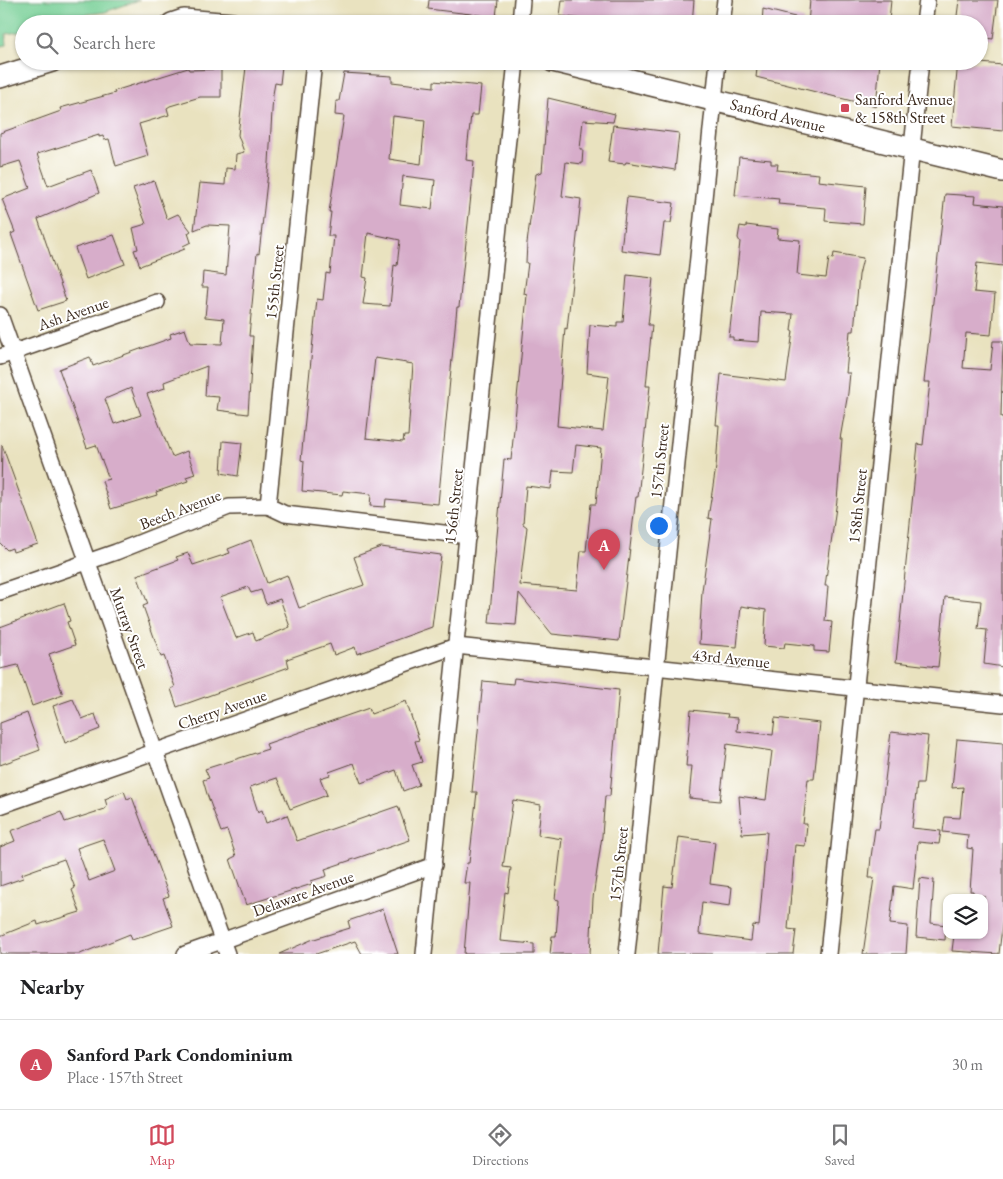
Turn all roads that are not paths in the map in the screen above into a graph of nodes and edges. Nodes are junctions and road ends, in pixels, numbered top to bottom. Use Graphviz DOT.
graph roads {
  1 [pos="522,0"];
  2 [pos="724,0"];
  3 [pos="927,0"];
  4 [pos="521,15"];
  5 [pos="723,15"];
  6 [pos="925,15"];
  7 [pos="23,70"];
  8 [pos="313,70"];
  9 [pos="515,70"];
  10 [pos="591,70"];
  11 [pos="717,70"];
  12 [pos="920,70"];
  13 [pos="0,77"];
  14 [pos="714,99"];
  15 [pos="912,148"];
  16 [pos="1003,171"];
  17 [pos="157,302"];
  18 [pos="0,315"];
  19 [pos="7,355"];
  20 [pos="268,506"];
  21 [pos="468,536"];
  22 [pos="88,561"];
  23 [pos="0,592"];
  24 [pos="456,646"];
  25 [pos="656,668"];
  26 [pos="855,688"];
  27 [pos="1003,704"];
  28 [pos="156,751"];
  29 [pos="0,806"];
  30 [pos="434,865"];
  31 [pos="225,947"];
  32 [pos="185,954"];
  33 [pos="424,954"];
  34 [pos="627,954"];
  35 [pos="828,954"];
  1 -- 4 [label="street"];
  2 -- 5 [label="street"];
  3 -- 6 [label="street"];
  7 -- 13 [label="street"];
  8 -- 20 [label="street, 155th Street"];
  9 -- 21 [label="street, 156th Street"];
  10 -- 14 [label="street, Sanford Avenue"];
  11 -- 14 [label="street, 157th Street"];
  12 -- 15 [label="street, 158th Street"];
  14 -- 15 [label="street, Sanford Avenue"];
  14 -- 25 [label="street, 157th Street"];
  15 -- 16 [label="street, Sanford Avenue"];
  15 -- 26 [label="street, 158th Street"];
  17 -- 19 [label="street, Ash Avenue"];
  18 -- 19 [label="street, Murray Street"];
  19 -- 22 [label="street, Murray Street"];
  20 -- 21 [label="street, Beech Avenue"];
  20 -- 22 [label="street, Beech Avenue"];
  21 -- 24 [label="street, 156th Street"];
  22 -- 23 [label="street, Beech Avenue"];
  22 -- 28 [label="street, Murray Street"];
  24 -- 25 [label="street, 43rd Avenue"];
  24 -- 28 [label="street, Cherry Avenue"];
  24 -- 30 [label="street, 156th Street"];
  25 -- 26 [label="street, 43rd Avenue"];
  25 -- 34 [label="street, 157th Street"];
  26 -- 27 [label="street, 43rd Avenue"];
  26 -- 35 [label="street, 158th Street"];
  28 -- 29 [label="street, Cherry Avenue"];
  28 -- 31 [label="street, Murray Street"];
  30 -- 31 [label="street, Delaware Avenue"];
  30 -- 33 [label="street, 156th Street"];
  31 -- 32 [label="street, Delaware Avenue"];
}
